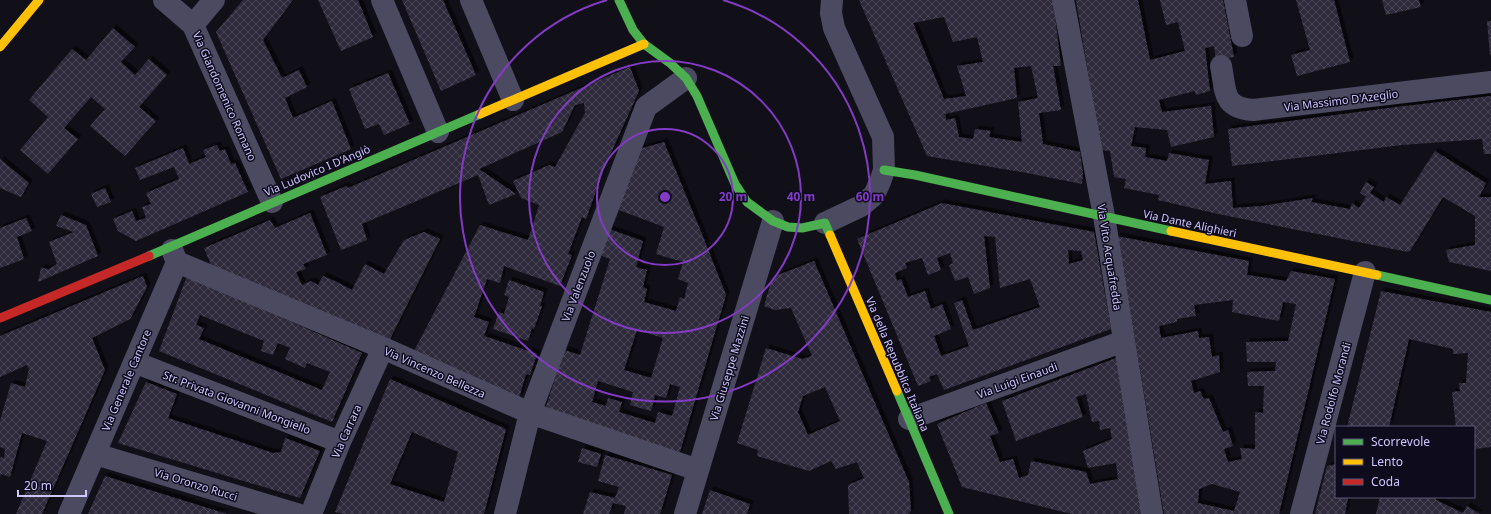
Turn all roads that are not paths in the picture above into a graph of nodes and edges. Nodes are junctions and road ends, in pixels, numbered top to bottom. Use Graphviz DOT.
graph roads {
  1 [pos="39,0"];
  2 [pos="164,0"];
  3 [pos="214,0"];
  4 [pos="382,0"];
  5 [pos="471,0"];
  6 [pos="619,0"];
  7 [pos="832,0"];
  8 [pos="1063,0"];
  9 [pos="1235,0"];
  10 [pos="193,25"];
  11 [pos="1242,36"];
  12 [pos="644,44"];
  13 [pos="0,47"];
  14 [pos="1221,66"];
  15 [pos="686,78"];
  16 [pos="1491,82"];
  17 [pos="513,100"];
  18 [pos="438,132"];
  19 [pos="884,170"];
  20 [pos="272,202"];
  21 [pos="1104,216"];
  22 [pos="773,221"];
  23 [pos="825,223"];
  24 [pos="174,254"];
  25 [pos="1364,272"];
  26 [pos="1491,300"];
  27 [pos="0,318"];
  28 [pos="1124,341"];
  29 [pos="383,348"];
  30 [pos="134,362"];
  31 [pos="530,413"];
  32 [pos="909,419"];
  33 [pos="340,442"];
  34 [pos="95,454"];
  35 [pos="698,470"];
  36 [pos="951,512"];
  37 [pos="68,514"];
  38 [pos="297,514"];
  39 [pos="311,514"];
  40 [pos="505,514"];
  41 [pos="684,514"];
  42 [pos="1152,514"];
  43 [pos="1301,514"];
  1 -- 13 [label="street"];
  2 -- 10 [label="street, Via Giandomenico Romano"];
  3 -- 10 [label="street"];
  4 -- 18 [label="street"];
  5 -- 17 [label="street"];
  6 -- 12 [label="street"];
  7 -- 19 [label="street"];
  8 -- 21 [label="street, Via Vito Acquafredda"];
  9 -- 11 [label="street"];
  10 -- 20 [label="street, Via Giandomenico Romano"];
  12 -- 15 [label="street"];
  12 -- 17 [label="street, Via Ludovico I D'Angiò"];
  14 -- 16 [label="street, Via Massimo D'Azeglio"];
  15 -- 22 [label="street"];
  15 -- 31 [label="street, Via Valenzuolo"];
  17 -- 18 [label="street, Via Ludovico I D'Angiò"];
  18 -- 20 [label="street, Via Ludovico I D'Angiò"];
  19 -- 21 [label="street, Via Dante Alighieri"];
  19 -- 23 [label="street"];
  20 -- 24 [label="street, Via Ludovico I D'Angiò"];
  21 -- 25 [label="street, Via Dante Alighieri"];
  21 -- 28 [label="street, Via Vito Acquafredda"];
  22 -- 23 [label="street"];
  22 -- 35 [label="street, Via Giuseppe Mazzini"];
  23 -- 32 [label="street, Via della Repubblica Italiana"];
  24 -- 27 [label="street, Via Ludovico I D'Angiò"];
  24 -- 29 [label="street, Via Vincenzo Bellezza"];
  24 -- 30 [label="street, Via Generale Cantore"];
  25 -- 26 [label="street, Via Dante Alighieri"];
  25 -- 43 [label="street, Via Rodolfo Morandi"];
  28 -- 32 [label="street, Via Luigi Einaudi"];
  28 -- 42 [label="street, Via Vito Acquafredda"];
  29 -- 31 [label="street, Via Vincenzo Bellezza"];
  29 -- 33 [label="street, Via Carrara"];
  30 -- 33 [label="street, Str. Privata Giovanni Mongiello"];
  30 -- 34 [label="street, Via Generale Cantore"];
  31 -- 35 [label="street, Via Vincenzo Bellezza"];
  31 -- 40 [label="street, Via Valenzuolo"];
  32 -- 36 [label="street, Via della Repubblica Italiana"];
  33 -- 39 [label="street, Via Carrara"];
  34 -- 37 [label="street, Via Generale Cantore"];
  34 -- 38 [label="street, Via Oronzo Rucci"];
  35 -- 41 [label="street, Via Giuseppe Mazzini"];
}
